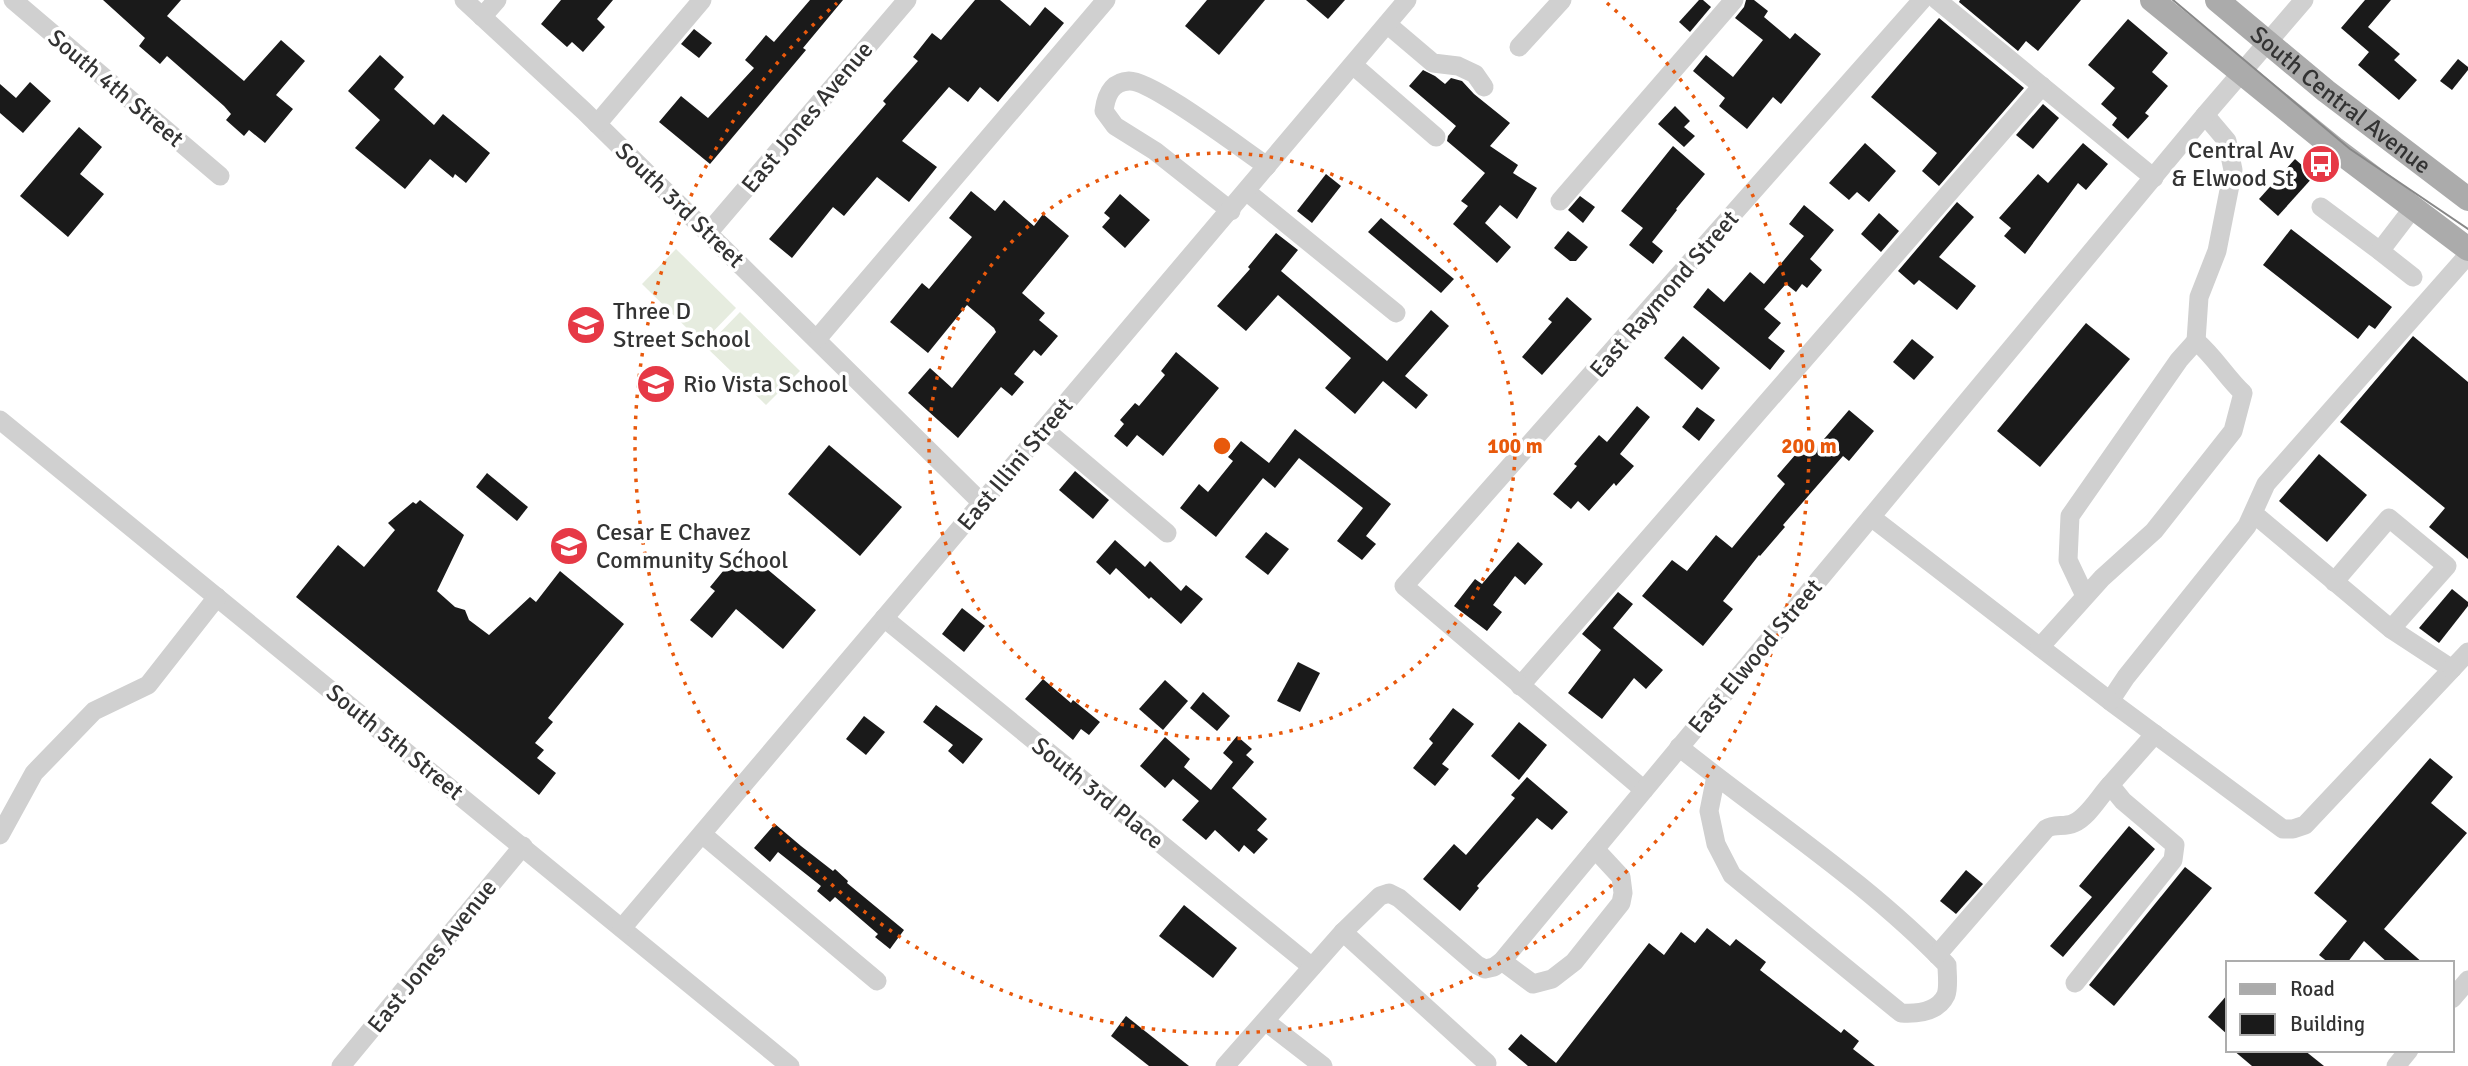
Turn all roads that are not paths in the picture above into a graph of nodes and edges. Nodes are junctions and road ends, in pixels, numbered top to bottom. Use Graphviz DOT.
graph roads {
  1 [pos="13,0"];
  2 [pos="464,0"];
  3 [pos="497,0"];
  4 [pos="702,0"];
  5 [pos="907,0"];
  6 [pos="1106,0"];
  7 [pos="1407,0"];
  8 [pos="1562,0"];
  9 [pos="1734,0"];
  10 [pos="1922,0"];
  11 [pos="1937,0"];
  12 [pos="2152,0"];
  13 [pos="2217,0"];
  14 [pos="2304,0"];
  15 [pos="482,17"];
  16 [pos="1387,24"];
  17 [pos="1519,47"];
  18 [pos="2254,58"];
  19 [pos="1353,65"];
  20 [pos="2042,86"];
  21 [pos="1484,87"];
  22 [pos="2206,115"];
  23 [pos="597,124"];
  24 [pos="1436,137"];
  25 [pos="1267,166"];
  26 [pos="220,176"];
  27 [pos="2154,177"];
  28 [pos="1246,191"];
  29 [pos="2468,199"];
  30 [pos="1560,201"];
  31 [pos="2321,207"];
  32 [pos="2413,208"];
  33 [pos="1231,211"];
  34 [pos="708,233"];
  35 [pos="2468,249"];
  36 [pos="2380,251"];
  37 [pos="2468,255"];
  38 [pos="2413,277"];
  39 [pos="1396,313"];
  40 [pos="817,339"];
  41 [pos="2196,341"];
  42 [pos="0,420"];
  43 [pos="1044,429"];
  44 [pos="982,503"];
  45 [pos="2253,513"];
  46 [pos="1871,517"];
  47 [pos="1167,533"];
  48 [pos="2334,582"];
  49 [pos="2085,596"];
  50 [pos="217,597"];
  51 [pos="884,618"];
  52 [pos="2391,629"];
  53 [pos="2040,648"];
  54 [pos="2468,652"];
  55 [pos="2452,669"];
  56 [pos="1520,686"];
  57 [pos="2110,701"];
  58 [pos="2155,734"];
  59 [pos="1679,747"];
  60 [pos="1716,776"];
  61 [pos="2110,785"];
  62 [pos="1644,790"];
  63 [pos="702,834"];
  64 [pos="0,835"];
  65 [pos="523,846"];
  66 [pos="1595,849"];
  67 [pos="622,928"];
  68 [pos="1343,932"];
  69 [pos="1937,955"];
  70 [pos="1502,961"];
  71 [pos="1312,967"];
  72 [pos="2468,980"];
  73 [pos="877,981"];
  74 [pos="2075,983"];
  75 [pos="2454,997"];
  76 [pos="1265,1021"];
  77 [pos="2407,1052"];
  78 [pos="1488,1063"];
  79 [pos="341,1066"];
  80 [pos="790,1066"];
  81 [pos="1224,1066"];
  82 [pos="1323,1066"];
  83 [pos="2396,1066"];
  1 -- 26 [label="street, South 4th Street"];
  2 -- 15 [label="street, South 3rd Street"];
  3 -- 15 [label="street"];
  4 -- 23 [label="street"];
  5 -- 34 [label="street, East Jones Avenue"];
  6 -- 40 [label="street"];
  7 -- 16 [label="street, East Illini Street"];
  8 -- 17 [label="street"];
  9 -- 30 [label="street"];
  10 -- 56 [label="street, East Raymond Street"];
  11 -- 20 [label="street"];
  12 -- 18 [label="main road, South Central Avenue"];
  13 -- 18 [label="main road, South Central Avenue"];
  14 -- 18 [label="street, East Elwood Street"];
  15 -- 23 [label="street, South 3rd Street"];
  16 -- 19 [label="street, East Illini Street"];
  16 -- 21 [label="street"];
  18 -- 22 [label="street, East Elwood Street"];
  18 -- 29 [label="main road, South Central Avenue"];
  18 -- 32 [label="main road, South Central Avenue"];
  19 -- 24 [label="street"];
  19 -- 25 [label="street, East Illini Street"];
  20 -- 27 [label="street"];
  20 -- 56 [label="street"];
  22 -- 27 [label="street, East Elwood Street"];
  22 -- 41 [label="street"];
  23 -- 34 [label="street, South 3rd Street"];
  25 -- 28 [label="street, East Illini Street"];
  25 -- 33 [label="street"];
  27 -- 46 [label="street, East Elwood Street"];
  28 -- 33 [label="street, East Illini Street"];
  28 -- 39 [label="street"];
  31 -- 36 [label="street"];
  32 -- 35 [label="main road, South Central Avenue"];
  32 -- 36 [label="street"];
  33 -- 43 [label="street, East Illini Street"];
  34 -- 40 [label="street, South 3rd Street"];
  36 -- 38 [label="street"];
  37 -- 45 [label="street"];
  40 -- 44 [label="street, South 3rd Street"];
  41 -- 49 [label="street"];
  41 -- 49 [label="street"];
  42 -- 50 [label="street, South 5th Street"];
  43 -- 44 [label="street, East Illini Street"];
  43 -- 47 [label="street"];
  44 -- 51 [label="street, East Illini Street"];
  45 -- 48 [label="street"];
  45 -- 57 [label="street"];
  46 -- 53 [label="street"];
  46 -- 59 [label="street, East Elwood Street"];
  48 -- 52 [label="street"];
  48 -- 52 [label="street"];
  49 -- 53 [label="street"];
  50 -- 64 [label="street"];
  50 -- 65 [label="street, South 5th Street"];
  51 -- 63 [label="street, East Illini Street"];
  51 -- 71 [label="street, South 3rd Place"];
  52 -- 55 [label="street"];
  53 -- 57 [label="street"];
  54 -- 55 [label="street"];
  55 -- 58 [label="street"];
  56 -- 62 [label="street"];
  57 -- 58 [label="street"];
  58 -- 61 [label="street"];
  59 -- 60 [label="street"];
  59 -- 62 [label="street, East Elwood Street"];
  60 -- 69 [label="street"];
  60 -- 69 [label="street"];
  61 -- 69 [label="street"];
  61 -- 74 [label="street"];
  62 -- 66 [label="street, East Elwood Street"];
  63 -- 67 [label="street, East Illini Street"];
  63 -- 73 [label="street"];
  65 -- 67 [label="street, South 5th Street"];
  65 -- 79 [label="street, East Jones Avenue"];
  66 -- 70 [label="street, East Elwood Street"];
  66 -- 70 [label="street"];
  67 -- 80 [label="street, South 5th Street"];
  68 -- 70 [label="street"];
  68 -- 71 [label="street"];
  68 -- 78 [label="street"];
  71 -- 76 [label="street"];
  72 -- 75 [label="street"];
  76 -- 81 [label="street"];
  76 -- 82 [label="street"];
  77 -- 83 [label="street"];
}
